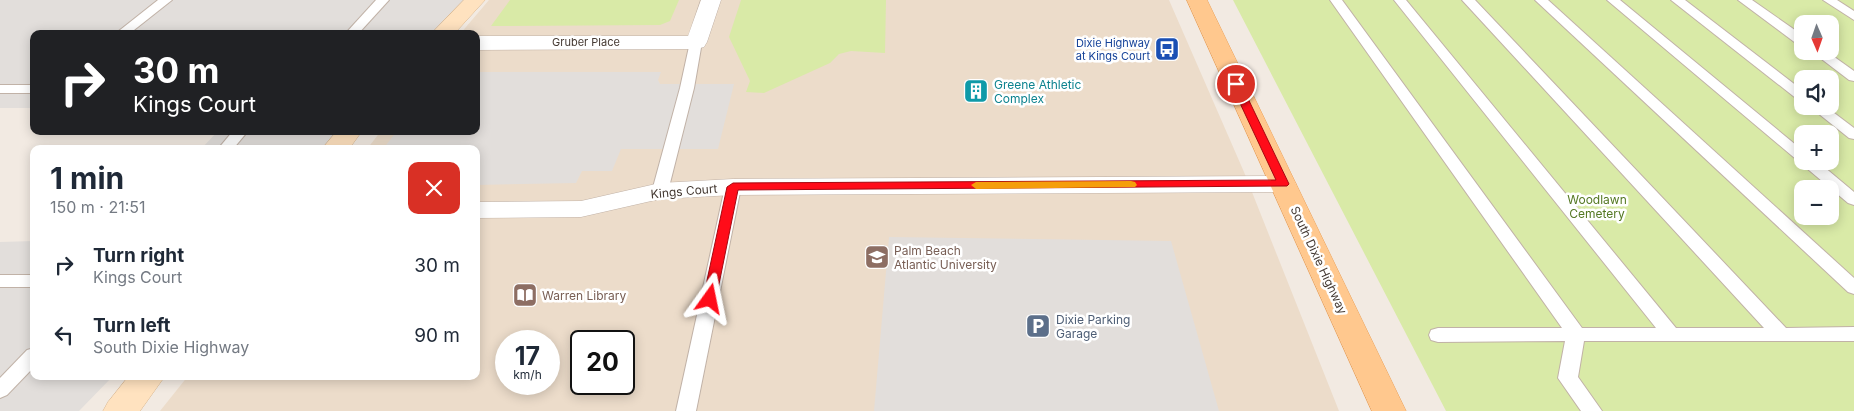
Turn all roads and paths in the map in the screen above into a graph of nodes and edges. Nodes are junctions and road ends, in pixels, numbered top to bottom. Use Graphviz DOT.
graph roads {
  1 [pos="166,0"];
  2 [pos="383,0"];
  3 [pos="474,0"];
  4 [pos="711,0"];
  5 [pos="1197,0"];
  6 [pos="1336,0"];
  7 [pos="1400,0"];
  8 [pos="1468,0"];
  9 [pos="1541,0"];
  10 [pos="1613,0"];
  11 [pos="1677,0"];
  12 [pos="1744,0"];
  13 [pos="1828,0"];
  14 [pos="1854,16"];
  15 [pos="126,30"];
  16 [pos="355,30"];
  17 [pos="446,30"];
  18 [pos="1794,35"];
  19 [pos="696,42"];
  20 [pos="480,43"];
  21 [pos="1830,60"];
  22 [pos="1854,77"];
  23 [pos="0,89"];
  24 [pos="30,89"];
  25 [pos="1794,90"];
  26 [pos="1828,115"];
  27 [pos="238,135"];
  28 [pos="347,135"];
  29 [pos="1854,135"];
  30 [pos="230,145"];
  31 [pos="338,145"];
  32 [pos="1794,150"];
  33 [pos="1818,170"];
  34 [pos="1283,184"];
  35 [pos="733,187"];
  36 [pos="660,191"];
  37 [pos="1854,200"];
  38 [pos="480,210"];
  39 [pos="0,281"];
  40 [pos="30,281"];
  41 [pos="1854,288"];
  42 [pos="1576,334"];
  43 [pos="1671,334"];
  44 [pos="1781,334"];
  45 [pos="1854,334"];
  46 [pos="1438,335"];
  47 [pos="30,359"];
  48 [pos="145,380"];
  49 [pos="0,390"];
  50 [pos="120,411"];
  51 [pos="686,411"];
  52 [pos="1389,411"];
  53 [pos="1592,411"];
  1 -- 15 [label="lane"];
  2 -- 16 [label="lane"];
  3 -- 17 [label="street"];
  4 -- 19 [label="street"];
  5 -- 34 [label="main road, South Dixie Highway"];
  6 -- 42 [label="lane"];
  7 -- 43 [label="lane"];
  8 -- 44 [label="lane"];
  9 -- 41 [label="lane"];
  10 -- 32 [label="lane"];
  11 -- 25 [label="lane"];
  12 -- 18 [label="lane"];
  13 -- 14 [label="lane"];
  19 -- 20 [label="street, Gruber Place"];
  19 -- 36 [label="lane"];
  21 -- 22 [label="lane"];
  23 -- 24 [label="lane"];
  26 -- 29 [label="lane"];
  27 -- 30 [label="lane"];
  28 -- 31 [label="street"];
  33 -- 37 [label="lane"];
  34 -- 35 [label="street, Kings Court"];
  34 -- 52 [label="main road, South Dixie Highway"];
  35 -- 36 [label="street, Kings Court"];
  35 -- 51 [label="lane"];
  36 -- 38 [label="street, Kings Court"];
  39 -- 40 [label="lane"];
  42 -- 43 [label="lane"];
  42 -- 46 [label="lane"];
  42 -- 53 [label="lane"];
  43 -- 44 [label="lane"];
  44 -- 45 [label="lane"];
  47 -- 49 [label="lane"];
  48 -- 50 [label="street"];
}
